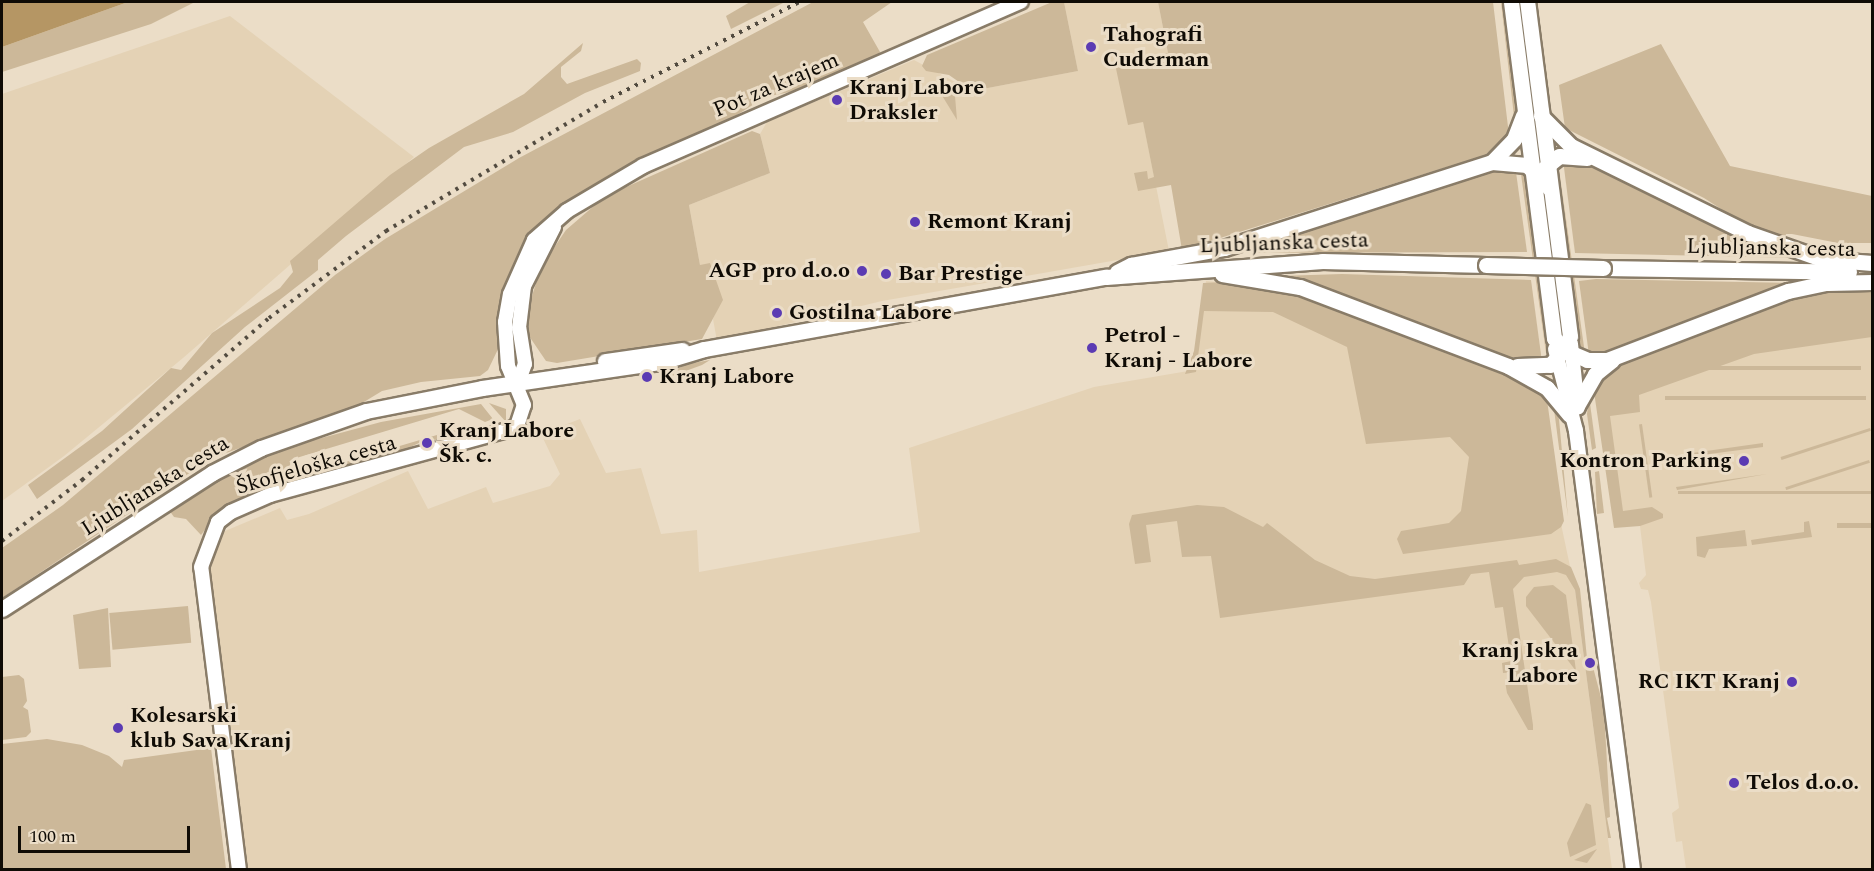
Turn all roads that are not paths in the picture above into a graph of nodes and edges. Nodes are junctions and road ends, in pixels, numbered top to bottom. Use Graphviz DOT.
graph roads {
  1 [pos="1021,2"];
  2 [pos="1511,2"];
  3 [pos="1527,2"];
  4 [pos="1525,110"];
  5 [pos="1540,114"];
  6 [pos="1599,160"];
  7 [pos="1492,162"];
  8 [pos="1540,168"];
  9 [pos="1872,263"];
  10 [pos="1872,273"];
  11 [pos="1139,274"];
  12 [pos="1106,277"];
  13 [pos="1872,282"];
  14 [pos="1563,347"];
  15 [pos="1619,356"];
  16 [pos="1508,366"];
  17 [pos="518,383"];
  18 [pos="1574,409"];
  19 [pos="2,609"];
  20 [pos="239,870"];
  21 [pos="1633,870"];
  1 -- 17 [label="street, Pot za krajem"];
  2 -- 4 [label="main road"];
  3 -- 5 [label="main road"];
  4 -- 7 [label="main road"];
  4 -- 8 [label="main road"];
  5 -- 6 [label="main road"];
  5 -- 8 [label="main road"];
  6 -- 8 [label="main road"];
  6 -- 9 [label="main road"];
  7 -- 8 [label="main road"];
  7 -- 12 [label="main road"];
  8 -- 14 [label="main road"];
  10 -- 11 [label="main road, Ljubljanska cesta, bridge"];
  11 -- 12 [label="main road, Ljubljanska cesta"];
  11 -- 16 [label="main road"];
  12 -- 17 [label="main road, Ljubljanska cesta"];
  13 -- 15 [label="main road"];
  14 -- 15 [label="main road"];
  14 -- 16 [label="main road"];
  14 -- 18 [label="street"];
  15 -- 18 [label="main road"];
  16 -- 18 [label="main road"];
  17 -- 19 [label="main road, Ljubljanska cesta"];
  17 -- 20 [label="street, Škofjeloška cesta"];
  18 -- 21 [label="street"];
}
